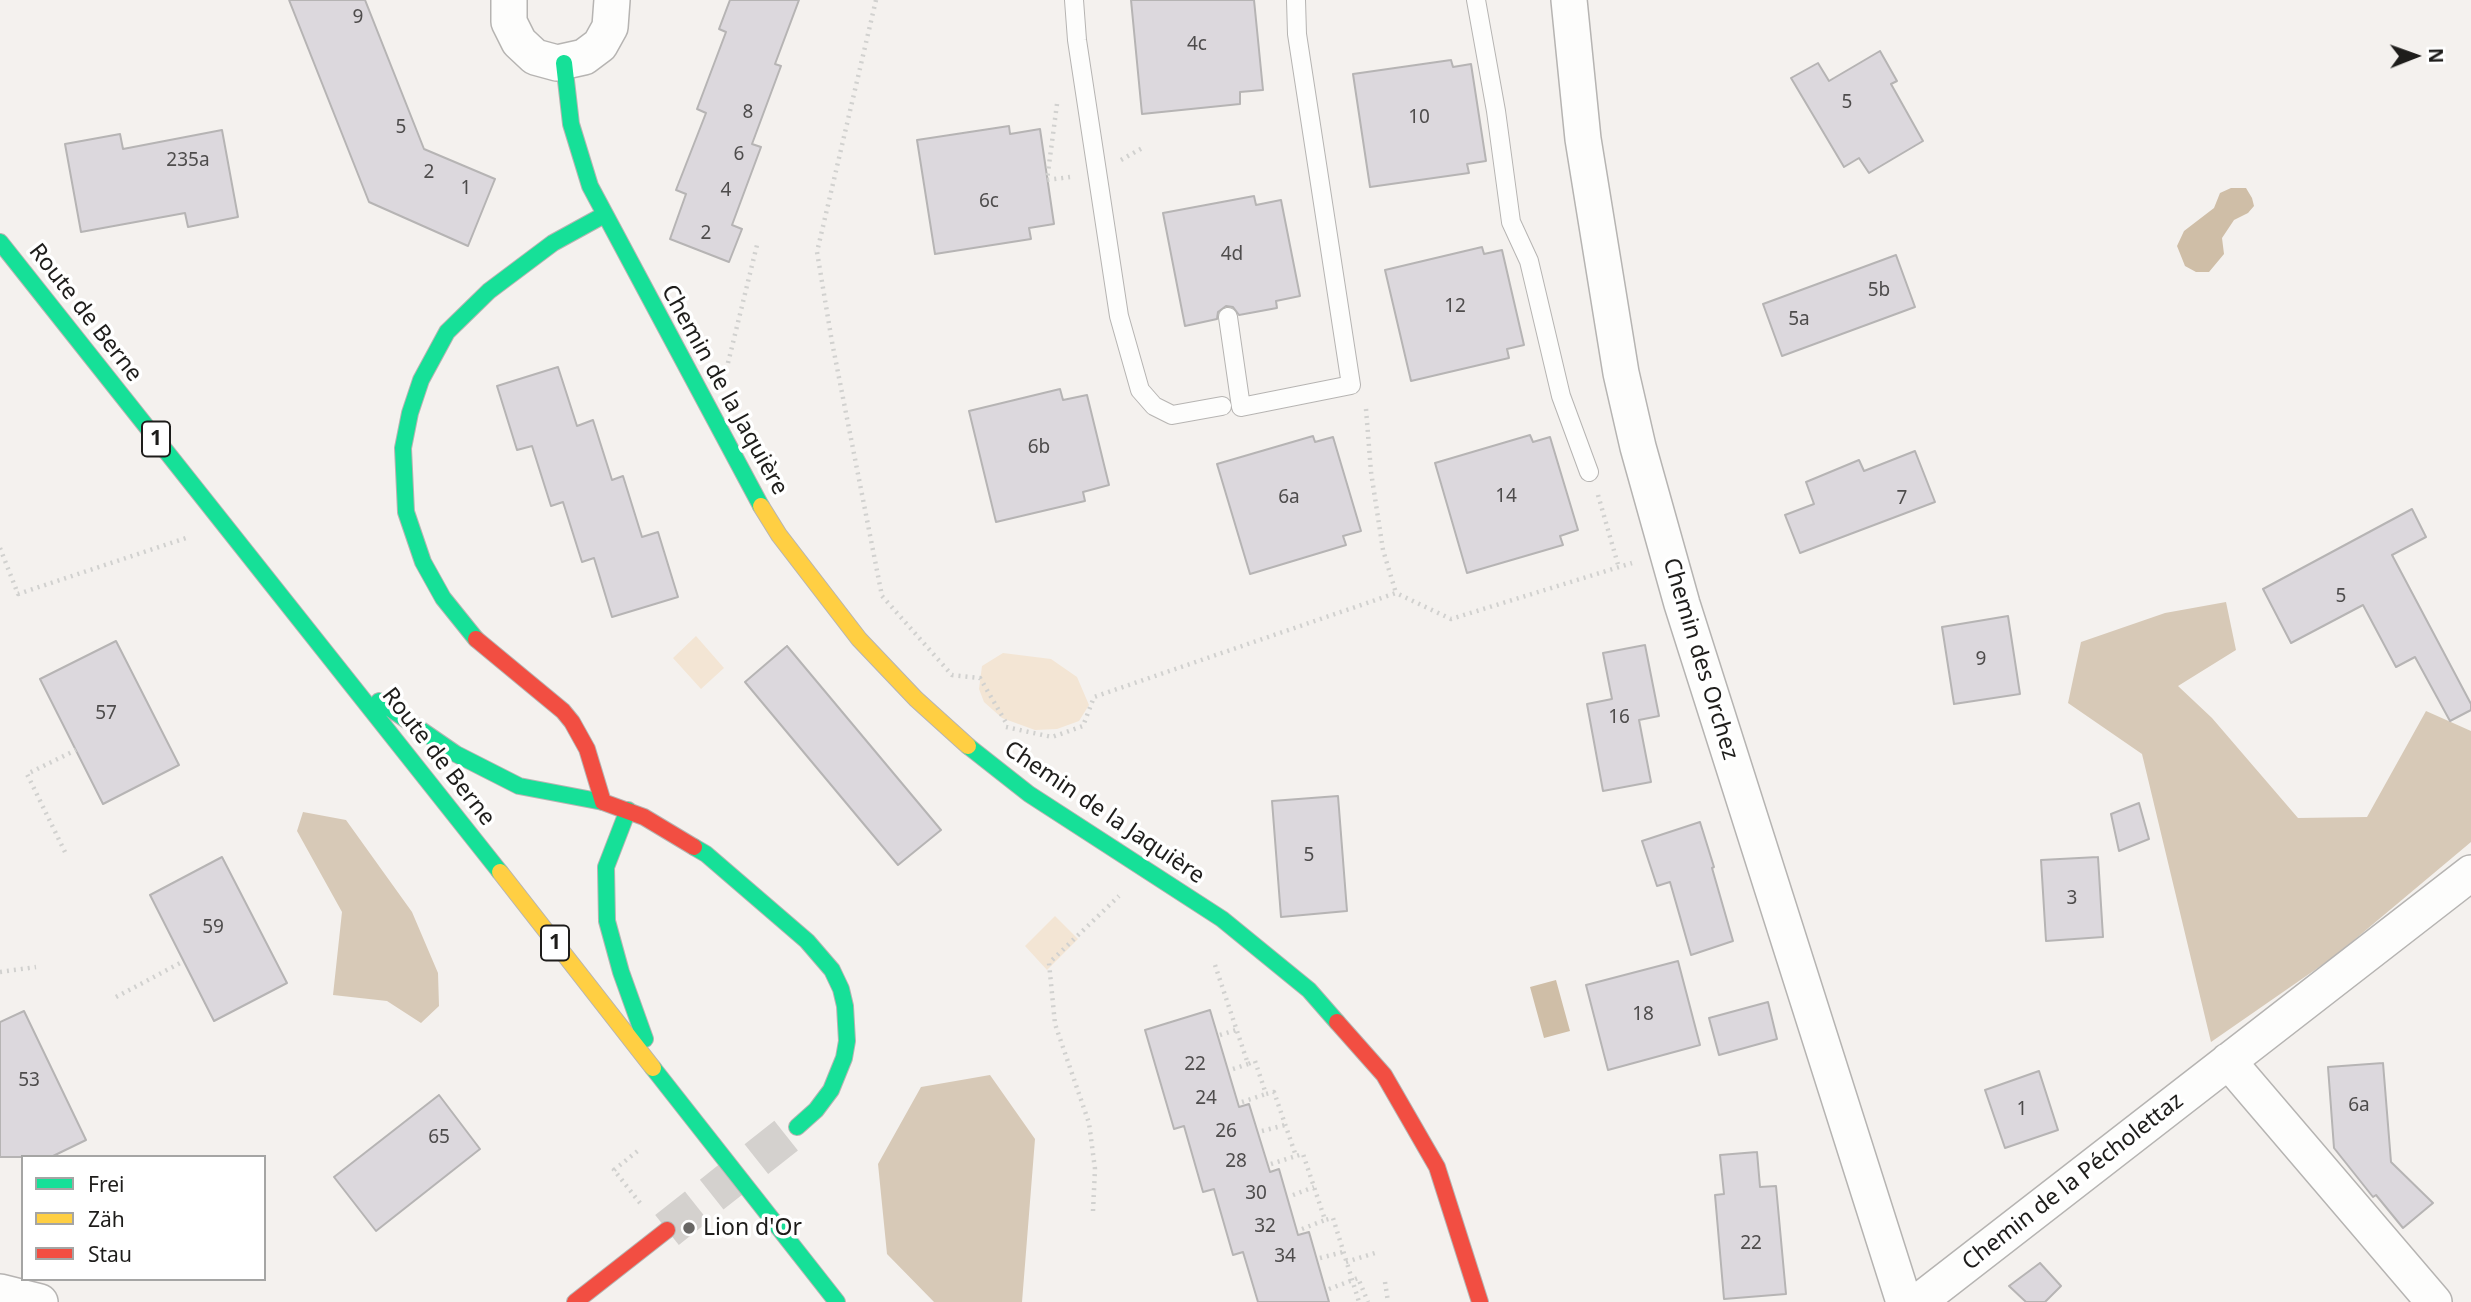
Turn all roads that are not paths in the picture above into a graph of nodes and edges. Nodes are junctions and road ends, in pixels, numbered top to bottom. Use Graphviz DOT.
graph roads {
  1 [pos="509,0"];
  2 [pos="612,0"];
  3 [pos="1074,0"];
  4 [pos="1296,0"];
  5 [pos="1476,0"];
  6 [pos="1569,0"];
  7 [pos="564,63"];
  8 [pos="604,215"];
  9 [pos="0,243"];
  10 [pos="1228,317"];
  11 [pos="1222,406"];
  12 [pos="1589,472"];
  13 [pos="347,678"];
  14 [pos="603,802"];
  15 [pos="628,810"];
  16 [pos="2471,873"];
  17 [pos="2228,1061"];
  18 [pos="656,1071"];
  19 [pos="797,1127"];
  20 [pos="667,1230"];
  21 [pos="0,1292"];
  22 [pos="40,1302"];
  23 [pos="575,1302"];
  24 [pos="836,1302"];
  25 [pos="1480,1302"];
  26 [pos="1904,1302"];
  27 [pos="1918,1302"];
  28 [pos="2434,1302"];
  1 -- 7 [label="street"];
  2 -- 7 [label="street"];
  3 -- 11 [label="lane"];
  4 -- 10 [label="lane"];
  5 -- 12 [label="lane"];
  6 -- 26 [label="street, Chemin des Orchez"];
  7 -- 8 [label="street, Chemin de la Jaquière"];
  8 -- 14 [label="street"];
  8 -- 25 [label="street, Chemin de la Jaquière"];
  9 -- 13 [label="street, Route de Berne / 1"];
  13 -- 14 [label="street"];
  13 -- 18 [label="street, Route de Berne / 1"];
  14 -- 15 [label="street"];
  15 -- 18 [label="street"];
  15 -- 19 [label="street"];
  16 -- 17 [label="street, Chemin de la Pécholettaz"];
  17 -- 27 [label="street, Chemin de la Pécholettaz"];
  17 -- 28 [label="street"];
  18 -- 24 [label="street, Route de Berne / 1"];
  20 -- 23 [label="street"];
  21 -- 22 [label="street"];
}
